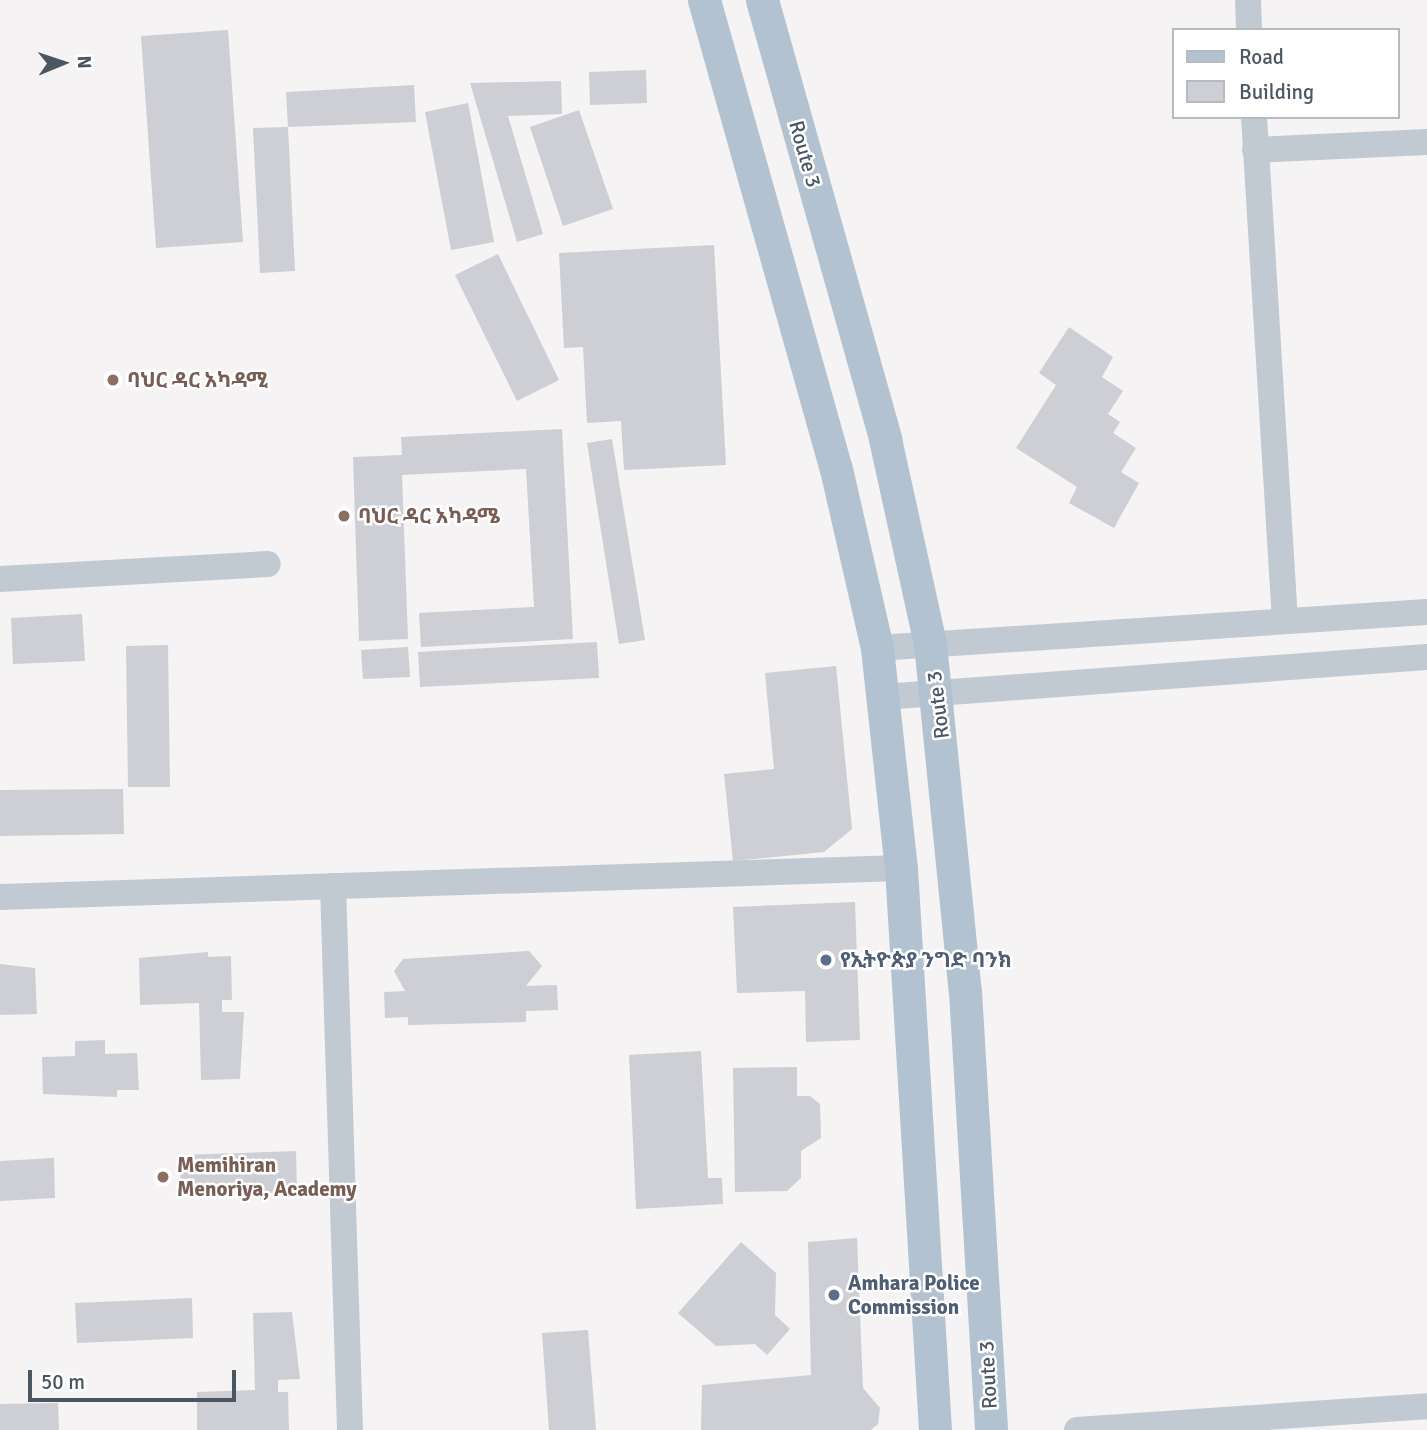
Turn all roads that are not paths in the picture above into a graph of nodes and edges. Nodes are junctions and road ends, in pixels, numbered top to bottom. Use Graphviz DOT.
graph roads {
  1 [pos="704,0"];
  2 [pos="762,0"];
  3 [pos="1248,0"];
  4 [pos="1249,28"];
  5 [pos="1254,119"];
  6 [pos="1427,142"];
  7 [pos="1255,150"];
  8 [pos="268,564"];
  9 [pos="0,579"];
  10 [pos="1427,612"];
  11 [pos="1285,621"];
  12 [pos="930,643"];
  13 [pos="877,648"];
  14 [pos="1427,657"];
  15 [pos="937,689"];
  16 [pos="883,697"];
  17 [pos="901,867"];
  18 [pos="333,886"];
  19 [pos="0,897"];
  20 [pos="1427,1406"];
  21 [pos="350,1430"];
  22 [pos="935,1430"];
  23 [pos="991,1430"];
  24 [pos="1077,1430"];
  1 -- 13 [label="main road"];
  2 -- 12 [label="main road, Route 3"];
  3 -- 4 [label="street"];
  5 -- 7 [label="street"];
  6 -- 7 [label="street"];
  7 -- 11 [label="street"];
  8 -- 9 [label="street"];
  10 -- 11 [label="street"];
  11 -- 12 [label="street"];
  12 -- 13 [label="street"];
  12 -- 15 [label="main road, Route 3"];
  13 -- 16 [label="main road"];
  14 -- 15 [label="street"];
  15 -- 16 [label="street"];
  15 -- 23 [label="main road, Route 3"];
  16 -- 17 [label="main road"];
  17 -- 18 [label="street"];
  17 -- 22 [label="main road"];
  18 -- 19 [label="street"];
  18 -- 21 [label="street"];
  20 -- 24 [label="street"];
}
